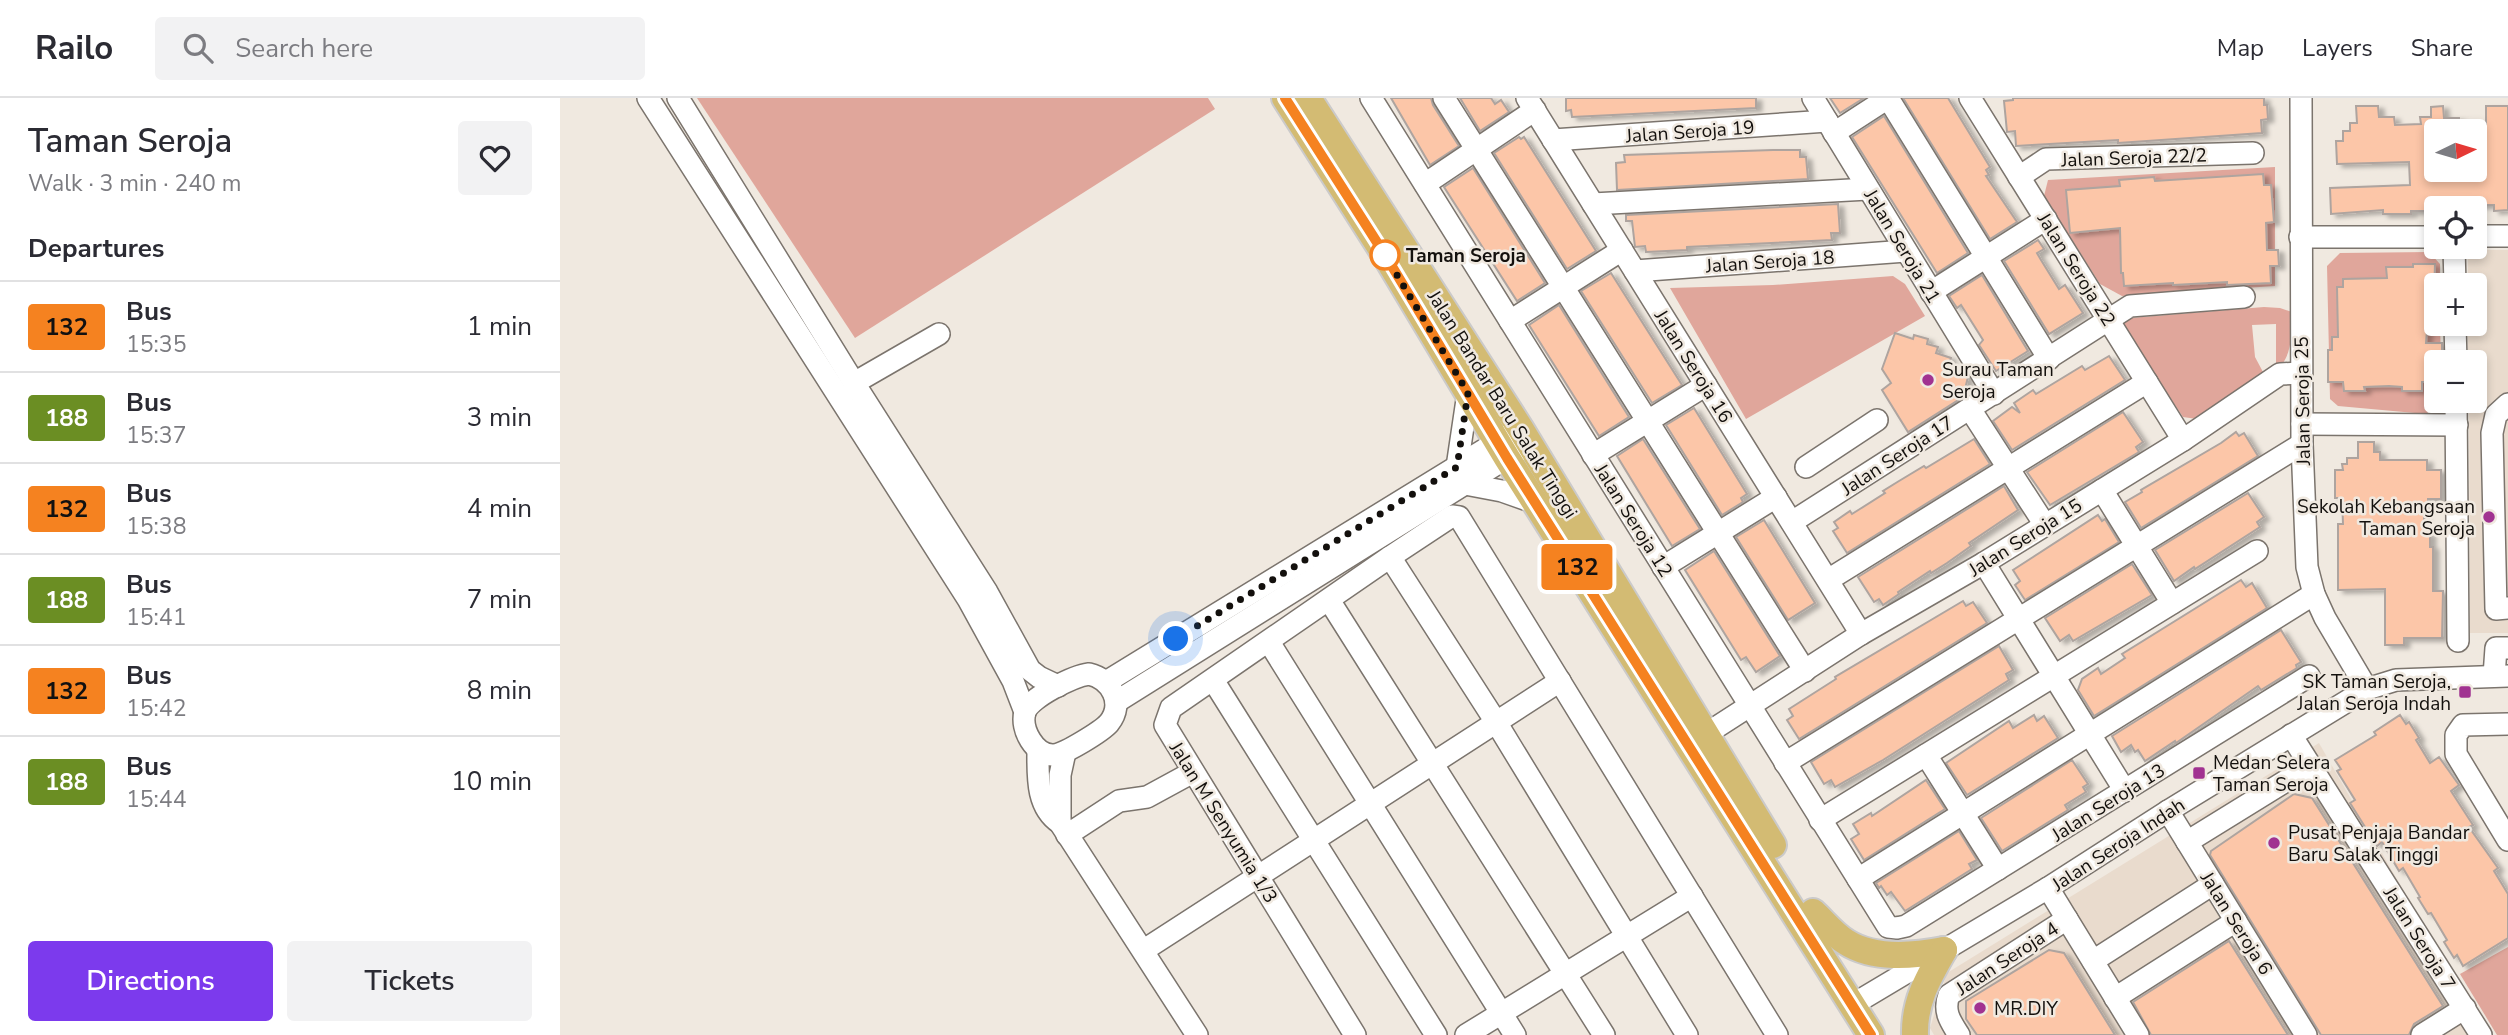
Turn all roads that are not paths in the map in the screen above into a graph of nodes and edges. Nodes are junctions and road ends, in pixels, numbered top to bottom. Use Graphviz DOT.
graph roads {
  1 [pos="648,98"];
  2 [pos="678,98"];
  3 [pos="1285,98"];
  4 [pos="1308,98"];
  5 [pos="1371,98"];
  6 [pos="1444,98"];
  7 [pos="1813,98"];
  8 [pos="1970,98"];
  9 [pos="2301,98"];
  10 [pos="1531,104"];
  11 [pos="1830,127"];
  12 [pos="1553,140"];
  13 [pos="1476,149"];
  14 [pos="2253,153"];
  15 [pos="2019,177"];
  16 [pos="1425,184"];
  17 [pos="1868,189"];
  18 [pos="1593,204"];
  19 [pos="2046,219"];
  20 [pos="2487,236"];
  21 [pos="2508,236"];
  22 [pos="2300,237"];
  23 [pos="2424,237"];
  24 [pos="1622,250"];
  25 [pos="1906,251"];
  26 [pos="1986,257"];
  27 [pos="1635,271"];
  28 [pos="1563,287"];
  29 [pos="1931,292"];
  30 [pos="2244,297"];
  31 [pos="1510,321"];
  32 [pos="2109,321"];
  33 [pos="939,334"];
  34 [pos="2049,359"];
  35 [pos="2301,373"];
  36 [pos="2147,382"];
  37 [pos="854,383"];
  38 [pos="1706,385"];
  39 [pos="1468,393"];
  40 [pos="1994,394"];
  41 [pos="2508,404"];
  42 [pos="1970,409"];
  43 [pos="2456,413"];
  44 [pos="1877,420"];
  45 [pos="1647,421"];
  46 [pos="2457,425"];
  47 [pos="2302,434"];
  48 [pos="2183,440"];
  49 [pos="1514,442"];
  50 [pos="1839,446"];
  51 [pos="1593,455"];
  52 [pos="1806,467"];
  53 [pos="2009,468"];
  54 [pos="1461,475"];
  55 [pos="1862,478"];
  56 [pos="2102,490"];
  57 [pos="1776,497"];
  58 [pos="1536,503"];
  59 [pos="1792,522"];
  60 [pos="2045,525"];
  61 [pos="1718,533"];
  62 [pos="2137,546"];
  63 [pos="2257,551"];
  64 [pos="1390,557"];
  65 [pos="1984,563"];
  66 [pos="1663,567"];
  67 [pos="1828,580"];
  68 [pos="2314,594"];
  69 [pos="1329,600"];
  70 [pos="2172,603"];
  71 [pos="2502,608"];
  72 [pos="2019,619"];
  73 [pos="1861,634"];
  74 [pos="2458,641"];
  75 [pos="1269,642"];
  76 [pos="2502,648"];
  77 [pos="1805,671"];
  78 [pos="2054,676"];
  79 [pos="2309,676"];
  80 [pos="2501,676"];
  81 [pos="1213,680"];
  82 [pos="1560,681"];
  83 [pos="1106,682"];
  84 [pos="1058,686"];
  85 [pos="2367,689"];
  86 [pos="1116,702"];
  87 [pos="1750,706"];
  88 [pos="1025,712"];
  89 [pos="1496,722"];
  90 [pos="2508,724"];
  91 [pos="1706,734"];
  92 [pos="2091,735"];
  93 [pos="2291,735"];
  94 [pos="1038,750"];
  95 [pos="1065,752"];
  96 [pos="1926,755"];
  97 [pos="1785,763"];
  98 [pos="1432,764"];
  99 [pos="2310,766"];
  100 [pos="1193,772"];
  101 [pos="2125,791"];
  102 [pos="1370,804"];
  103 [pos="2168,811"];
  104 [pos="1963,814"];
  105 [pos="1820,820"];
  106 [pos="1063,829"];
  107 [pos="1314,840"];
  108 [pos="2508,840"];
  109 [pos="2187,842"];
  110 [pos="1998,869"];
  111 [pos="1258,876"];
  112 [pos="1857,879"];
  113 [pos="2213,884"];
  114 [pos="2048,888"];
  115 [pos="1692,896"];
  116 [pos="1812,912"];
  117 [pos="2067,919"];
  118 [pos="2236,921"];
  119 [pos="1906,926"];
  120 [pos="1626,936"];
  121 [pos="1144,950"];
  122 [pos="1944,950"];
  123 [pos="2092,961"];
  124 [pos="1565,974"];
  125 [pos="2115,998"];
  126 [pos="1859,1000"];
  127 [pos="2465,1009"];
  128 [pos="1501,1013"];
  129 [pos="1198,1035"];
  130 [pos="1355,1035"];
  131 [pos="1436,1035"];
  132 [pos="1466,1035"];
  133 [pos="1515,1035"];
  134 [pos="1604,1035"];
  135 [pos="1687,1035"];
  136 [pos="1777,1035"];
  137 [pos="1871,1035"];
  138 [pos="1890,1035"];
  139 [pos="1914,1035"];
  140 [pos="1959,1035"];
  141 [pos="2138,1035"];
  142 [pos="2306,1035"];
  143 [pos="2422,1035"];
  144 [pos="2481,1035"];
  1 -- 88 [label="street"];
  2 -- 37 [label="street"];
  3 -- 39 [label="main road, Jalan Bandar Baru Salak Tinggi"];
  4 -- 49 [label="main road, Jalan Bandar Baru Salak Tinggi"];
  5 -- 16 [label="street, Jalan Seroja 12"];
  6 -- 13 [label="street"];
  7 -- 11 [label="street, Jalan Seroja 21"];
  8 -- 15 [label="street, Jalan Seroja 22"];
  9 -- 22 [label="street, Jalan Seroja 25"];
  10 -- 12 [label="street, Jalan Seroja 16"];
  10 -- 13 [label="street"];
  11 -- 12 [label="street, Jalan Seroja 19"];
  11 -- 17 [label="street, Jalan Seroja 21"];
  11 -- 26 [label="street"];
  12 -- 18 [label="street, Jalan Seroja 16"];
  13 -- 16 [label="street"];
  13 -- 28 [label="street"];
  14 -- 15 [label="street, Jalan Seroja 22/2"];
  15 -- 19 [label="street, Jalan Seroja 22"];
  16 -- 31 [label="street, Jalan Seroja 12"];
  17 -- 18 [label="street"];
  17 -- 25 [label="street, Jalan Seroja 21"];
  18 -- 24 [label="street, Jalan Seroja 16"];
  19 -- 26 [label="street"];
  19 -- 32 [label="street, Jalan Seroja 22"];
  20 -- 21 [label="street"];
  22 -- 23 [label="street"];
  22 -- 35 [label="street, Jalan Seroja 25"];
  24 -- 27 [label="street, Jalan Seroja 16"];
  24 -- 28 [label="street"];
  25 -- 27 [label="street, Jalan Seroja 18"];
  25 -- 29 [label="street, Jalan Seroja 21"];
  26 -- 29 [label="street"];
  26 -- 34 [label="street"];
  27 -- 38 [label="street, Jalan Seroja 16"];
  28 -- 31 [label="street"];
  28 -- 45 [label="street"];
  29 -- 40 [label="street, Jalan Seroja 21"];
  30 -- 32 [label="street, Jalan Seroja 17"];
  31 -- 51 [label="street, Jalan Seroja 12"];
  32 -- 34 [label="street, Jalan Seroja 17"];
  32 -- 36 [label="street, Jalan Seroja 22"];
  33 -- 37 [label="street"];
  34 -- 40 [label="street, Jalan Seroja 17"];
  35 -- 47 [label="street, Jalan Seroja 25"];
  35 -- 48 [label="street, Jalan Seroja 15"];
  36 -- 48 [label="street, Jalan Seroja 22"];
  36 -- 53 [label="street"];
  37 -- 84 [label="street"];
  38 -- 45 [label="street"];
  38 -- 57 [label="street, Jalan Seroja 16"];
  39 -- 49 [label="main road, Jalan Bandar Baru Salak Tinggi"];
  39 -- 54 [label="street"];
  40 -- 42 [label="street, Jalan Seroja 17"];
  41 -- 71 [label="street"];
  42 -- 53 [label="street"];
  42 -- 55 [label="street, Jalan Seroja 17"];
  43 -- 46 [label="street"];
  44 -- 50 [label="street"];
  45 -- 51 [label="street"];
  45 -- 61 [label="street"];
  46 -- 47 [label="street"];
  46 -- 74 [label="street"];
  47 -- 62 [label="street"];
  47 -- 68 [label="street, Jalan Seroja 25"];
  48 -- 56 [label="street, Jalan Seroja 15"];
  49 -- 54 [label="street"];
  49 -- 58 [label="main road, Jalan Bandar Baru Salak Tinggi"];
  49 -- 91 [label="main road, Jalan Bandar Baru Salak Tinggi"];
  50 -- 52 [label="street"];
  50 -- 55 [label="street"];
  51 -- 66 [label="street, Jalan Seroja 12"];
  53 -- 60 [label="street"];
  53 -- 67 [label="street"];
  54 -- 58 [label="street"];
  54 -- 83 [label="street"];
  54 -- 86 [label="street"];
  55 -- 59 [label="street, Jalan Seroja 17"];
  56 -- 60 [label="street, Jalan Seroja 15"];
  56 -- 62 [label="street"];
  57 -- 59 [label="street, Jalan Seroja 16"];
  57 -- 61 [label="street"];
  58 -- 126 [label="main road, Jalan Bandar Baru Salak Tinggi"];
  59 -- 67 [label="street, Jalan Seroja 16"];
  60 -- 65 [label="street, Jalan Seroja 15"];
  61 -- 66 [label="street"];
  61 -- 77 [label="street"];
  62 -- 70 [label="street"];
  62 -- 72 [label="street"];
  63 -- 70 [label="street"];
  64 -- 69 [label="street, Jalan M Senyumia 1/3"];
  64 -- 82 [label="street, Jalan M Senyumia 1/3"];
  64 -- 89 [label="street"];
  65 -- 72 [label="street"];
  65 -- 73 [label="street, Jalan Seroja 15"];
  66 -- 87 [label="street, Jalan Seroja 12"];
  67 -- 73 [label="street, Jalan Seroja 16"];
  68 -- 85 [label="street, Jalan Seroja 25"];
  68 -- 92 [label="street"];
  69 -- 75 [label="street, Jalan M Senyumia 1/3"];
  69 -- 98 [label="street"];
  70 -- 78 [label="street"];
  71 -- 76 [label="street"];
  72 -- 78 [label="street"];
  72 -- 97 [label="street"];
  73 -- 77 [label="street, Jalan Seroja 15"];
  75 -- 81 [label="street, Jalan M Senyumia 1/3"];
  75 -- 102 [label="street"];
  76 -- 80 [label="street"];
  77 -- 87 [label="street, Jalan Seroja 15"];
  78 -- 92 [label="street"];
  78 -- 96 [label="street"];
  79 -- 101 [label="street, Jalan Seroja 13"];
  80 -- 85 [label="street, Jalan Seroja Indah"];
  81 -- 100 [label="street, Jalan M Senyumia 1/3"];
  81 -- 107 [label="street"];
  82 -- 89 [label="street"];
  82 -- 115 [label="street"];
  83 -- 84 [label="street"];
  83 -- 86 [label="street"];
  84 -- 88 [label="street"];
  85 -- 93 [label="street, Jalan Seroja Indah"];
  86 -- 95 [label="street"];
  87 -- 91 [label="street, Jalan Seroja 15"];
  87 -- 97 [label="street, Jalan Seroja 12"];
  88 -- 94 [label="street"];
  89 -- 98 [label="street"];
  89 -- 120 [label="street"];
  90 -- 108 [label="street"];
  91 -- 116 [label="main road, Jalan Bandar Baru Salak Tinggi"];
  92 -- 101 [label="street"];
  92 -- 104 [label="street"];
  93 -- 99 [label="street, Jalan Seroja 7"];
  93 -- 103 [label="street, Jalan Seroja Indah"];
  94 -- 95 [label="street"];
  94 -- 106 [label="street"];
  95 -- 106 [label="street"];
  96 -- 104 [label="street"];
  96 -- 105 [label="street"];
  97 -- 105 [label="street, Jalan Seroja 12"];
  98 -- 102 [label="street"];
  98 -- 124 [label="street"];
  99 -- 109 [label="street"];
  99 -- 127 [label="street, Jalan Seroja 7"];
  100 -- 106 [label="street"];
  100 -- 111 [label="street, Jalan M Senyumia 1/3"];
  101 -- 110 [label="street, Jalan Seroja 13"];
  102 -- 107 [label="street"];
  102 -- 128 [label="street"];
  103 -- 109 [label="street, Jalan Seroja 6"];
  103 -- 114 [label="street, Jalan Seroja Indah"];
  104 -- 110 [label="street"];
  104 -- 112 [label="street"];
  105 -- 112 [label="street, Jalan Seroja 12"];
  106 -- 121 [label="street"];
  107 -- 111 [label="street"];
  107 -- 131 [label="street"];
  109 -- 113 [label="street, Jalan Seroja 6"];
  110 -- 119 [label="street, Jalan Seroja 13"];
  111 -- 121 [label="street"];
  111 -- 130 [label="street, Jalan M Senyumia 1/3"];
  112 -- 119 [label="street, Jalan Seroja 12"];
  113 -- 118 [label="street, Jalan Seroja 6"];
  113 -- 123 [label="street"];
  114 -- 117 [label="street"];
  114 -- 122 [label="street, Jalan Seroja Indah"];
  115 -- 120 [label="street"];
  115 -- 136 [label="street"];
  116 -- 122 [label="main road"];
  116 -- 126 [label="main road, Jalan Bandar Baru Salak Tinggi"];
  117 -- 123 [label="street"];
  117 -- 140 [label="street, Jalan Seroja 4"];
  118 -- 125 [label="street"];
  118 -- 142 [label="street, Jalan Seroja 6"];
  120 -- 124 [label="street"];
  120 -- 135 [label="street"];
  121 -- 129 [label="street"];
  122 -- 126 [label="street, Jalan Seroja Indah"];
  122 -- 139 [label="main road"];
  123 -- 125 [label="street"];
  124 -- 128 [label="street"];
  124 -- 134 [label="street"];
  125 -- 141 [label="street"];
  126 -- 137 [label="main road, Jalan Bandar Baru Salak Tinggi"];
  126 -- 138 [label="main road, Jalan Bandar Baru Salak Tinggi"];
  127 -- 143 [label="street"];
  127 -- 144 [label="street, Jalan Seroja 7"];
  128 -- 132 [label="street"];
  128 -- 133 [label="street"];
}
